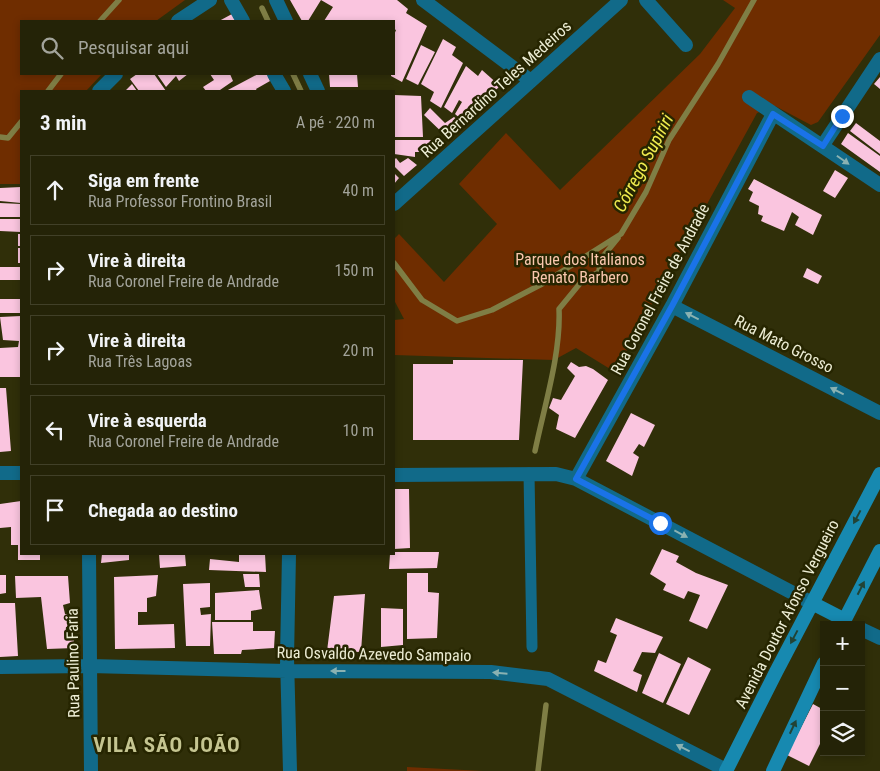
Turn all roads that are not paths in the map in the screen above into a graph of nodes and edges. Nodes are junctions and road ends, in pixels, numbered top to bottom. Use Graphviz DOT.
graph roads {
  1 [pos="210,0"];
  2 [pos="231,0"];
  3 [pos="276,0"];
  4 [pos="423,0"];
  5 [pos="621,0"];
  6 [pos="646,0"];
  7 [pos="180,20"];
  8 [pos="242,20"];
  9 [pos="286,20"];
  10 [pos="686,44"];
  11 [pos="880,59"];
  12 [pos="115,75"];
  13 [pos="275,75"];
  14 [pos="310,75"];
  15 [pos="531,81"];
  16 [pos="100,90"];
  17 [pos="283,90"];
  18 [pos="318,90"];
  19 [pos="749,97"];
  20 [pos="773,114"];
  21 [pos="823,146"];
  22 [pos="880,185"];
  23 [pos="395,203"];
  24 [pos="672,306"];
  25 [pos="880,413"];
  26 [pos="0,473"];
  27 [pos="20,473"];
  28 [pos="529,473"];
  29 [pos="880,474"];
  30 [pos="395,475"];
  31 [pos="576,479"];
  32 [pos="880,551"];
  33 [pos="89,555"];
  34 [pos="288,555"];
  35 [pos="812,603"];
  36 [pos="844,621"];
  37 [pos="848,621"];
  38 [pos="865,631"];
  39 [pos="880,638"];
  40 [pos="532,647"];
  41 [pos="90,666"];
  42 [pos="823,666"];
  43 [pos="0,667"];
  44 [pos="288,671"];
  45 [pos="91,771"];
  46 [pos="290,771"];
  47 [pos="726,771"];
  48 [pos="773,771"];
  1 -- 7 [label="street"];
  2 -- 8 [label="street"];
  3 -- 9 [label="street"];
  4 -- 15 [label="street"];
  5 -- 15 [label="street, Rua Bernardino Teles Medeiros"];
  6 -- 10 [label="street"];
  11 -- 21 [label="street"];
  12 -- 16 [label="street"];
  13 -- 17 [label="street"];
  14 -- 18 [label="street"];
  15 -- 23 [label="street, Rua Bernardino Teles Medeiros"];
  19 -- 20 [label="street"];
  20 -- 21 [label="street"];
  20 -- 24 [label="street, Rua Coronel Freire de Andrade"];
  21 -- 22 [label="street, one-way"];
  25 -- 24 [label="street, Rua Mato Grosso, one-way"];
  24 -- 31 [label="street, Rua Coronel Freire de Andrade"];
  26 -- 27 [label="street"];
  28 -- 30 [label="street"];
  28 -- 31 [label="street"];
  28 -- 40 [label="lane"];
  29 -- 35 [label="main road, Avenida Doutor Afonso Vergueiro, one-way"];
  31 -- 35 [label="street, one-way"];
  37 -- 32 [label="main road, one-way"];
  33 -- 41 [label="street, Rua Paulino Faria"];
  34 -- 44 [label="street"];
  35 -- 36 [label="main road"];
  35 -- 47 [label="main road, Avenida Doutor Afonso Vergueiro, one-way"];
  38 -- 39 [label="street"];
  41 -- 43 [label="street, Rua Osvaldo Azevedo Sampaio"];
  41 -- 44 [label="street, Rua Osvaldo Azevedo Sampaio"];
  41 -- 45 [label="street, Rua Paulino Faria"];
  48 -- 42 [label="main road, one-way"];
  44 -- 46 [label="street"];
  47 -- 44 [label="street, Rua Osvaldo Azevedo Sampaio, one-way"];
}
